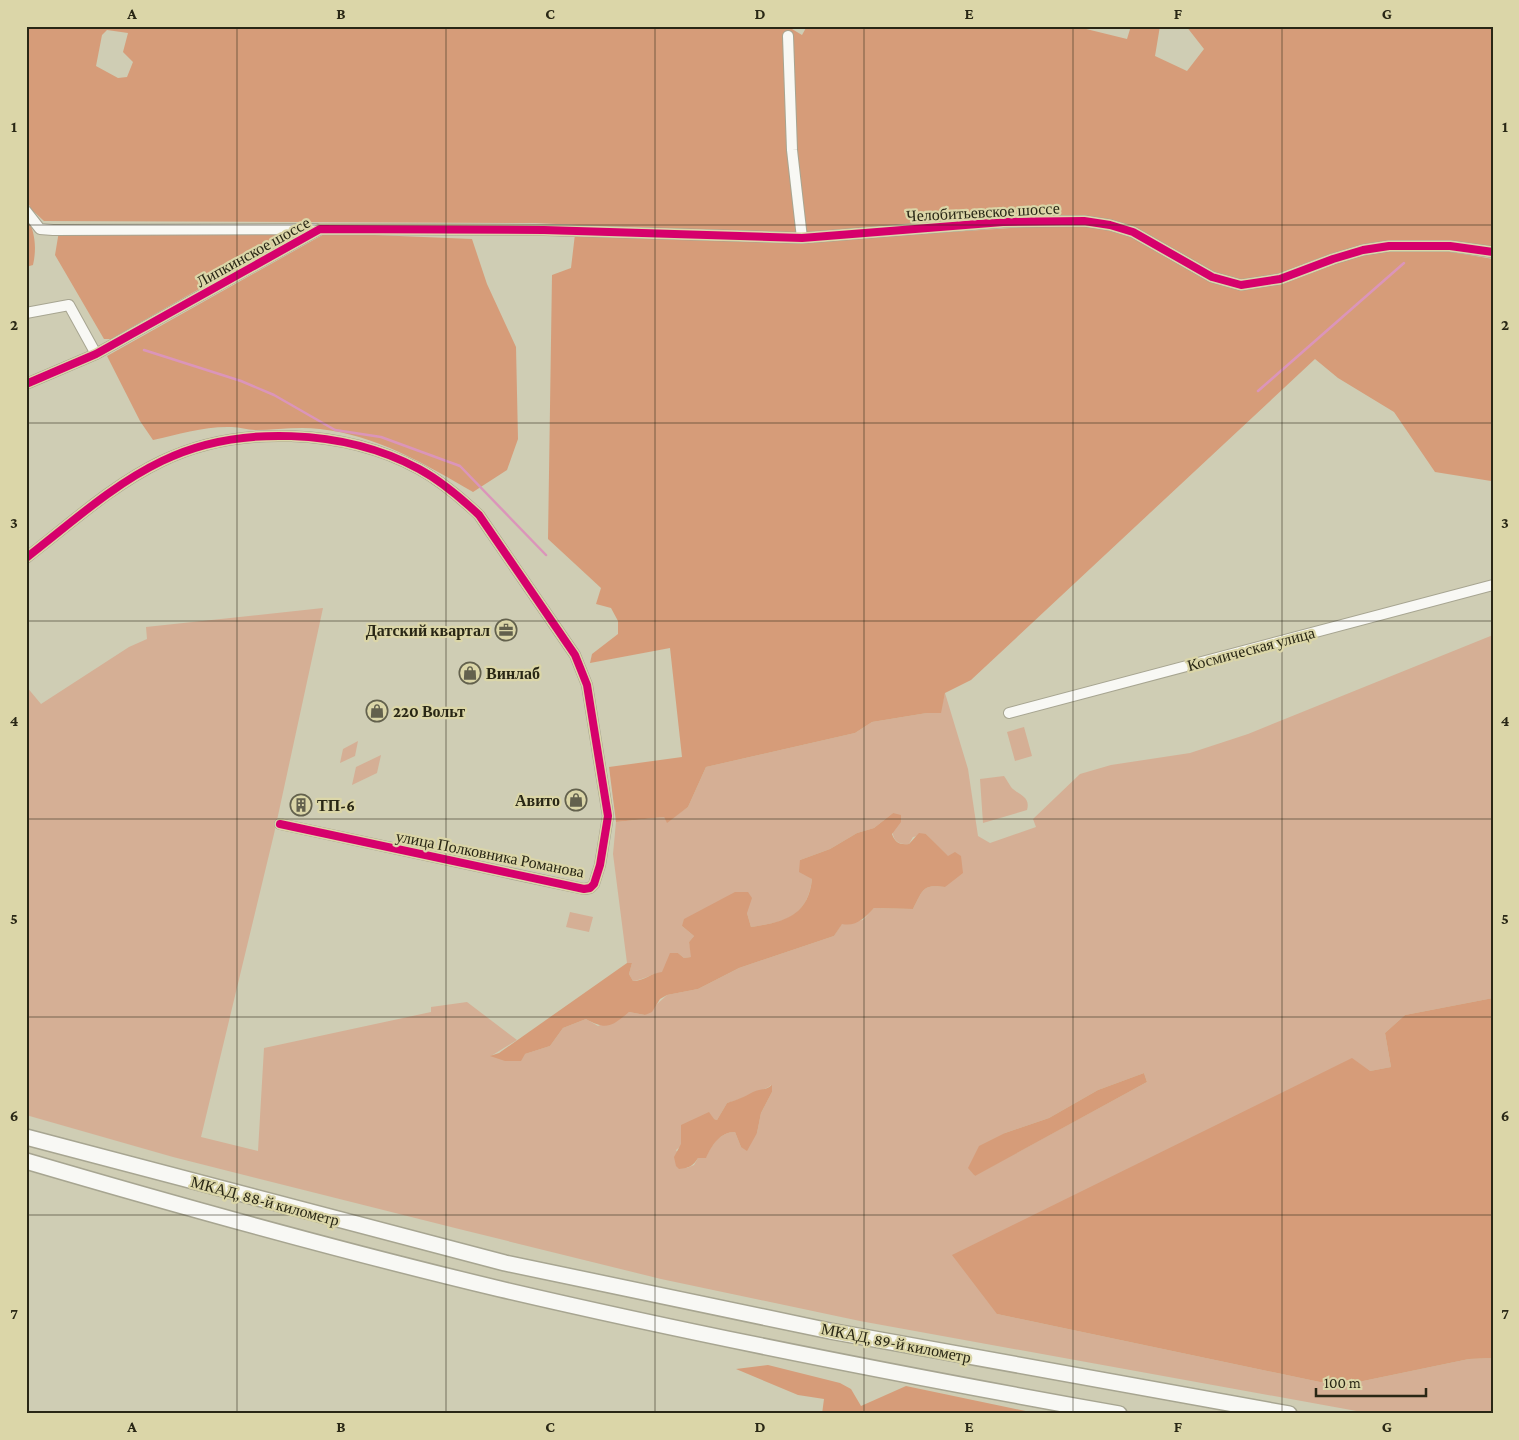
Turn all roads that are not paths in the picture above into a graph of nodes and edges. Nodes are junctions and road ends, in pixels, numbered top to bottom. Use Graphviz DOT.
graph roads {
  1 [pos="788,36"];
  2 [pos="26,211"];
  3 [pos="320,230"];
  4 [pos="544,230"];
  5 [pos="802,238"];
  6 [pos="1493,252"];
  7 [pos="26,314"];
  8 [pos="96,354"];
  9 [pos="26,384"];
  10 [pos="26,558"];
  11 [pos="1493,585"];
  12 [pos="1009,713"];
  13 [pos="280,824"];
  14 [pos="26,1137"];
  15 [pos="26,1161"];
  16 [pos="505,1263"];
  17 [pos="501,1289"];
  18 [pos="1119,1414"];
  19 [pos="1289,1414"];
  1 -- 5 [label="street"];
  2 -- 3 [label="street"];
  3 -- 4 [label="street, Липкинское шоссе"];
  3 -- 8 [label="street, Липкинское шоссе"];
  4 -- 5 [label="street, Челобитьевское шоссе"];
  5 -- 6 [label="street, Челобитьевское шоссе"];
  7 -- 8 [label="street"];
  8 -- 9 [label="street, Липкинское шоссе"];
  10 -- 13 [label="street, улица Полковника Романова"];
  11 -- 12 [label="street, Космическая улица"];
  14 -- 16 [label="highway, МКАД, 88-й километр"];
  15 -- 17 [label="highway, МКАД, 88-й километр"];
  16 -- 19 [label="highway, МКАД, 89-й километр"];
  17 -- 18 [label="highway, МКАД, 89-й километр"];
}
